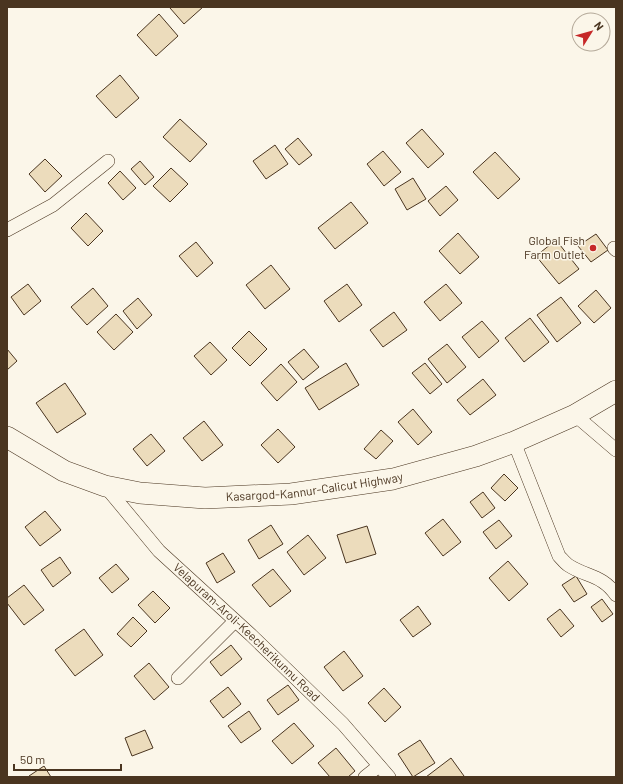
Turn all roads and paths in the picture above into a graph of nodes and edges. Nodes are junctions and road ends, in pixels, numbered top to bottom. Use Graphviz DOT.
graph roads {
  1 [pos="108,161"];
  2 [pos="7,230"];
  3 [pos="616,391"];
  4 [pos="575,415"];
  5 [pos="7,437"];
  6 [pos="514,442"];
  7 [pos="616,450"];
  8 [pos="105,486"];
  9 [pos="616,596"];
  10 [pos="235,621"];
  11 [pos="178,678"];
  12 [pos="379,766"];
  13 [pos="365,777"];
  14 [pos="389,777"];
  1 -- 2 [label="street"];
  3 -- 4 [label="highway, Kasargod-Kannur-Calicut Highway"];
  4 -- 6 [label="highway, Kasargod-Kannur-Calicut Highway"];
  4 -- 7 [label="street"];
  5 -- 8 [label="highway, Kasargod-Kannur-Calicut Highway"];
  6 -- 8 [label="highway, Kasargod-Kannur-Calicut Highway"];
  6 -- 9 [label="street"];
  8 -- 10 [label="street, Velapuram-Aroli-Keecherikunnu Road"];
  10 -- 11 [label="street"];
  10 -- 12 [label="street, Velapuram-Aroli-Keecherikunnu Road"];
  12 -- 13 [label="street"];
  12 -- 14 [label="street, Velapuram-Aroli-Keecherikunnu Road"];
}
